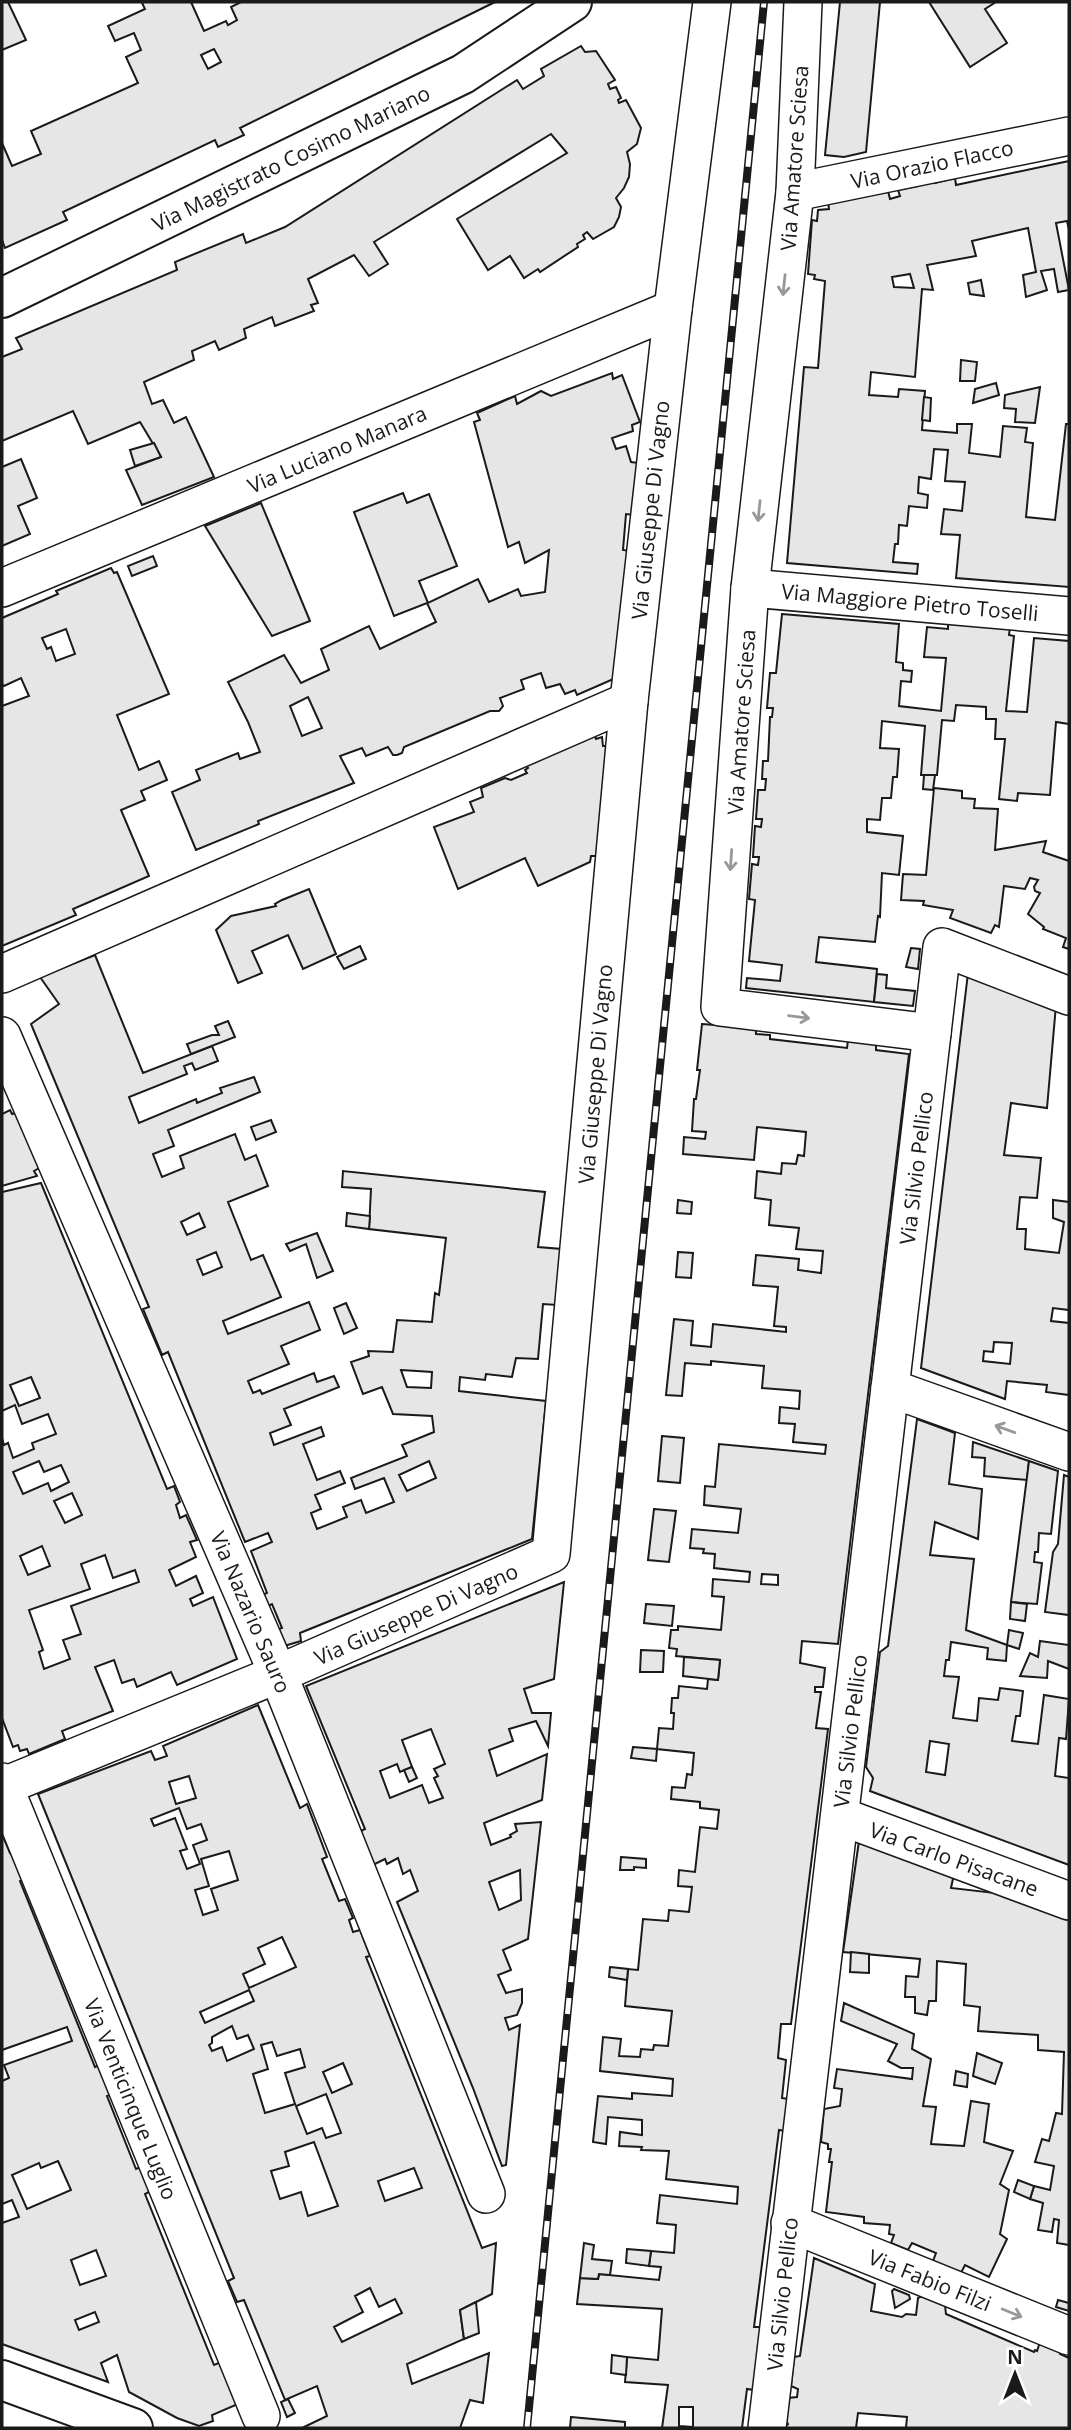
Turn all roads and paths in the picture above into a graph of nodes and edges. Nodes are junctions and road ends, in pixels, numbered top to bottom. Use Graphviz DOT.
graph roads {
  1 [pos="572,2"];
  2 [pos="712,2"];
  3 [pos="803,2"];
  4 [pos="1069,136"];
  5 [pos="795,192"];
  6 [pos="2,298"];
  7 [pos="673,309"];
  8 [pos="2,588"];
  9 [pos="750,588"];
  10 [pos="1069,616"];
  11 [pos="629,701"];
  12 [pos="2,975"];
  13 [pos="1069,996"];
  14 [pos="932,1033"];
  15 [pos="2,1037"];
  16 [pos="890,1388"];
  17 [pos="1069,1452"];
  18 [pos="278,1674"];
  19 [pos="2,1785"];
  20 [pos="840,1816"];
  21 [pos="1069,1901"];
  22 [pos="486,2194"];
  23 [pos="790,2223"];
  24 [pos="1069,2336"];
  25 [pos="2,2380"];
  26 [pos="261,2416"];
  27 [pos="133,2428"];
  28 [pos="767,2428"];
  1 -- 6 [label="street, Via Magistrato Cosimo Mariano"];
  2 -- 7 [label="street, Via Giuseppe Di Vagno"];
  3 -- 5 [label="street, Via Amatore Sciesa"];
  4 -- 5 [label="street, Via Orazio Flacco"];
  5 -- 9 [label="street, Via Amatore Sciesa, one-way"];
  7 -- 8 [label="street, Via Luciano Manara"];
  7 -- 11 [label="street, Via Giuseppe Di Vagno"];
  9 -- 10 [label="street, Via Maggiore Pietro Toselli"];
  9 -- 14 [label="street, Via Amatore Sciesa, one-way"];
  11 -- 12 [label="street"];
  11 -- 18 [label="street, Via Giuseppe Di Vagno"];
  13 -- 14 [label="street"];
  14 -- 16 [label="street, Via Silvio Pellico"];
  15 -- 18 [label="street, Via Nazario Sauro"];
  17 -- 16 [label="street, one-way"];
  16 -- 20 [label="street, Via Silvio Pellico"];
  18 -- 19 [label="street, Via Giuseppe Di Vagno"];
  18 -- 22 [label="street, Via Nazario Sauro"];
  19 -- 26 [label="street, Via Venticinque Luglio"];
  20 -- 21 [label="street, Via Carlo Pisacane"];
  20 -- 23 [label="street, Via Silvio Pellico"];
  23 -- 24 [label="street, Via Fabio Filzi, one-way"];
  23 -- 28 [label="street, Via Silvio Pellico"];
  25 -- 27 [label="street"];
}
